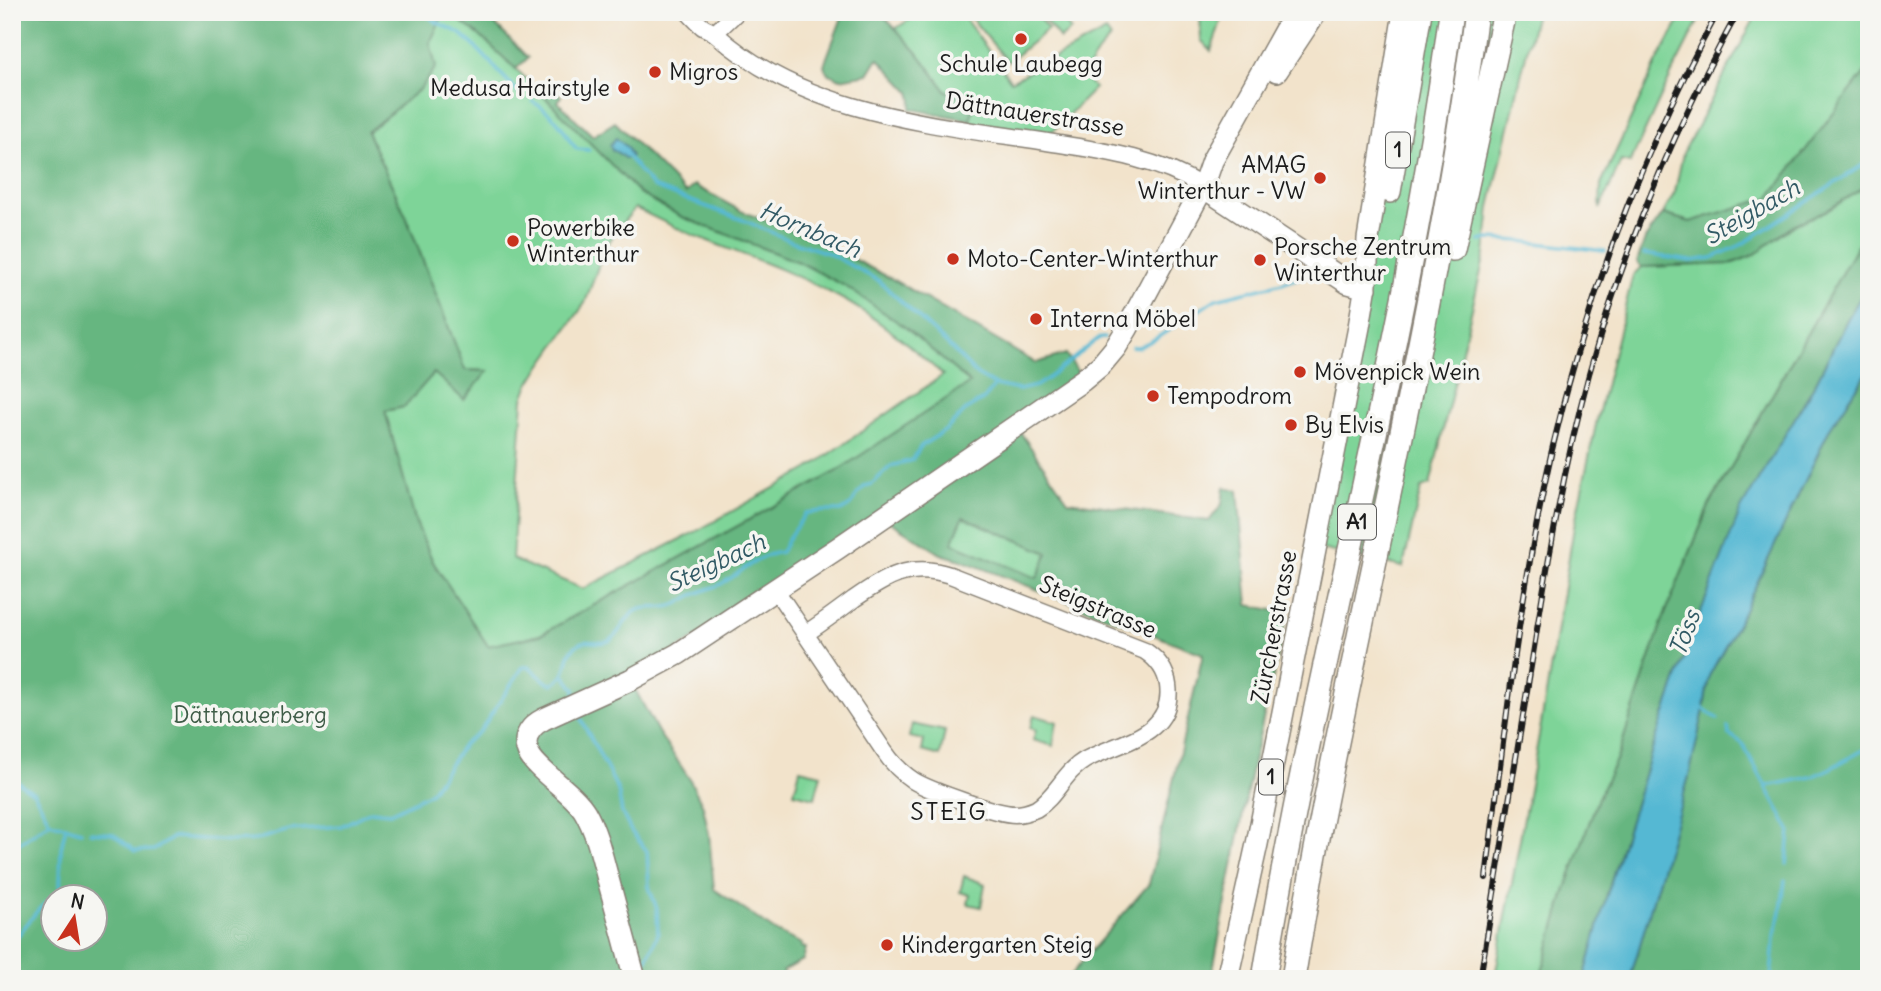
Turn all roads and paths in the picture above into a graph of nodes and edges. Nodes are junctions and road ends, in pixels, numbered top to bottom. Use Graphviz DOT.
graph roads {
  1 [pos="688,12"];
  2 [pos="737,12"];
  3 [pos="1295,12"];
  4 [pos="1315,12"];
  5 [pos="1404,12"];
  6 [pos="1421,12"];
  7 [pos="1451,12"];
  8 [pos="1476,12"];
  9 [pos="1505,12"];
  10 [pos="715,33"];
  11 [pos="1203,187"];
  12 [pos="1366,286"];
  13 [pos="1405,420"];
  14 [pos="775,589"];
  15 [pos="805,634"];
  16 [pos="635,979"];
  17 [pos="1227,979"];
  18 [pos="1264,979"];
  19 [pos="1293,979"];
  1 -- 10 [label="street, Dättnauerstrasse"];
  2 -- 10 [label="street"];
  3 -- 11 [label="main road"];
  4 -- 11 [label="main road"];
  5 -- 12 [label="main road, Zürcherstrasse / 1"];
  6 -- 12 [label="main road, Zürcherstrasse / 1"];
  7 -- 18 [label="highway, A1"];
  8 -- 13 [label="highway, A1"];
  9 -- 13 [label="highway, A1"];
  10 -- 11 [label="street, Dättnauerstrasse"];
  11 -- 12 [label="main road, Dättnauerstrasse"];
  11 -- 14 [label="main road"];
  12 -- 17 [label="main road, Zürcherstrasse / 1"];
  13 -- 19 [label="highway, A1"];
  14 -- 15 [label="street, Steigstrasse"];
  14 -- 16 [label="main road"];
  15 -- 15 [label="street, Steigstrasse"];
}
